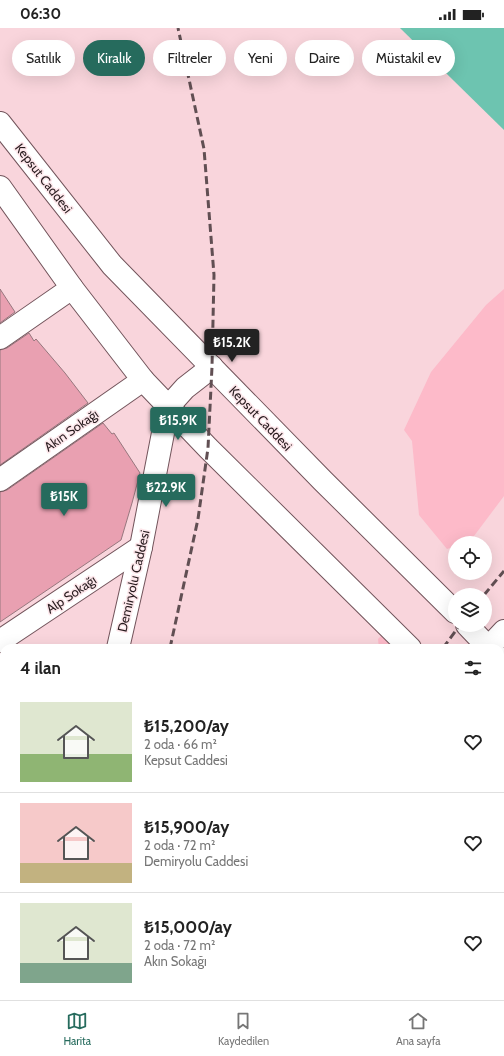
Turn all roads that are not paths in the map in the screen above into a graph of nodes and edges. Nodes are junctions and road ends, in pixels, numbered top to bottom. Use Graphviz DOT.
graph roads {
  1 [pos="0,123"];
  2 [pos="1,189"];
  3 [pos="72,288"];
  4 [pos="0,338"];
  5 [pos="212,367"];
  6 [pos="143,380"];
  7 [pos="168,407"];
  8 [pos="0,480"];
  9 [pos="141,546"];
  10 [pos="448,605"];
  11 [pos="504,631"];
  12 [pos="475,632"];
  13 [pos="0,641"];
  14 [pos="119,644"];
  15 [pos="406,644"];
  16 [pos="486,644"];
  17 [pos="496,644"];
  1 -- 5 [label="main road, Kepsut Caddesi"];
  2 -- 3 [label="main road"];
  3 -- 4 [label="main road"];
  3 -- 6 [label="main road"];
  5 -- 7 [label="main road"];
  5 -- 10 [label="main road, Kepsut Caddesi"];
  6 -- 7 [label="main road"];
  6 -- 8 [label="main road, Akın Sokağı"];
  7 -- 9 [label="main road, Demiryolu Caddesi"];
  7 -- 15 [label="main road"];
  9 -- 13 [label="main road, Alp Sokağı"];
  9 -- 14 [label="main road, Demiryolu Caddesi"];
  11 -- 17 [label="main road"];
  12 -- 16 [label="main road"];
}
